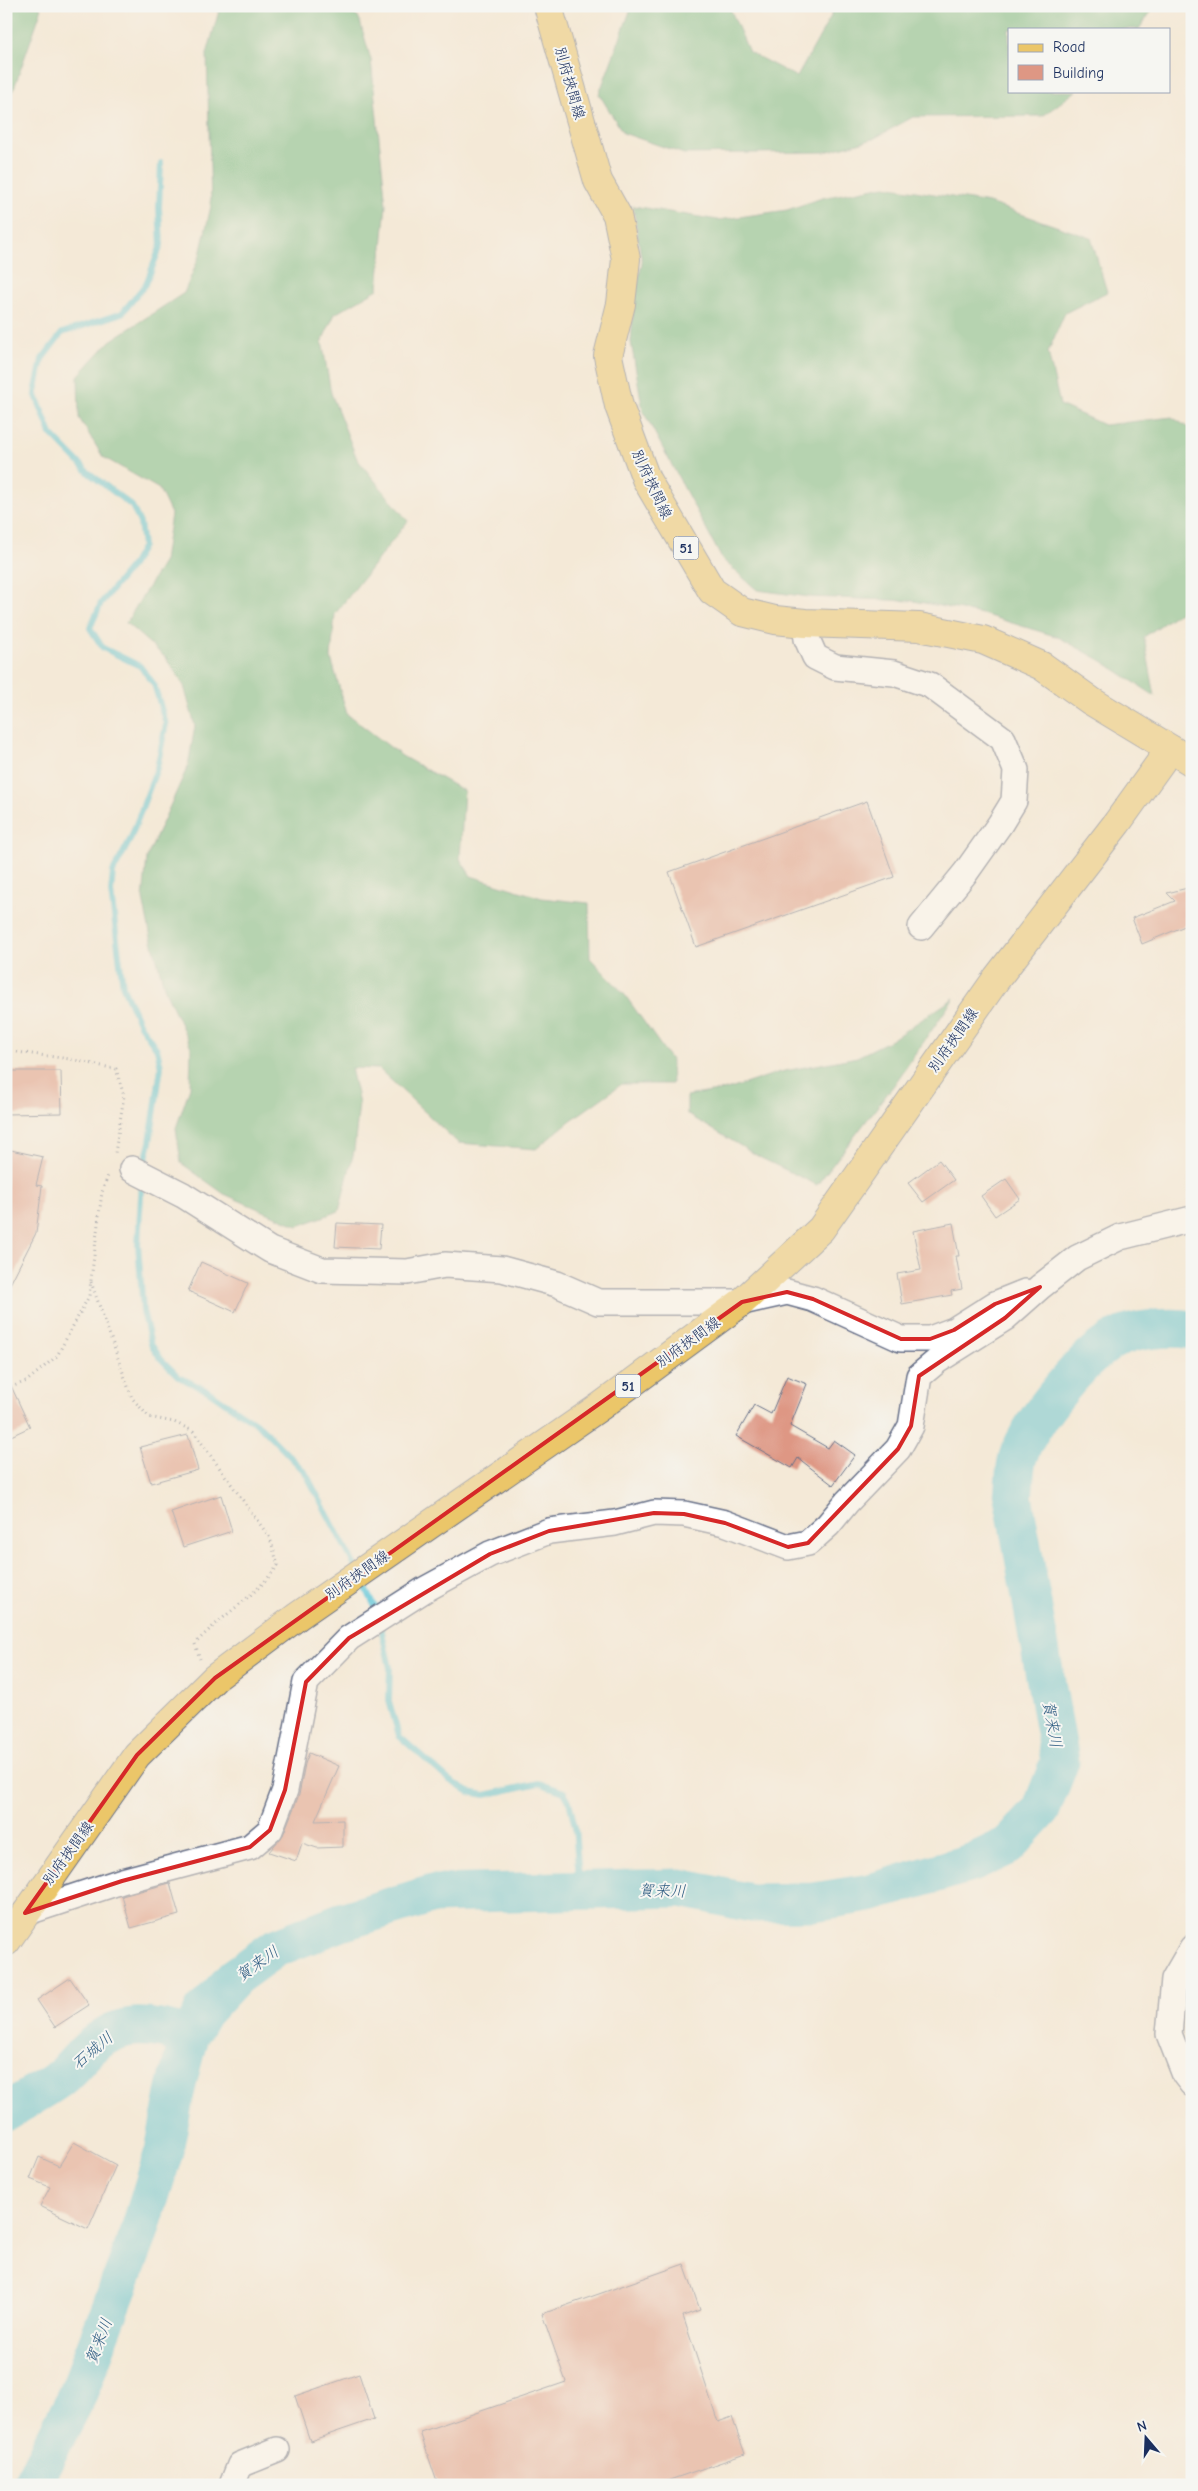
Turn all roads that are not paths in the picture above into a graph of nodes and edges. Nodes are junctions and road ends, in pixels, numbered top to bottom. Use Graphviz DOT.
graph roads {
  1 [pos="548,6"];
  2 [pos="805,623"];
  3 [pos="1181,755"];
  4 [pos="921,927"];
  5 [pos="119,1166"];
  6 [pos="1192,1219"];
  7 [pos="1040,1287"];
  8 [pos="742,1302"];
  9 [pos="25,1913"];
  10 [pos="6,1942"];
  11 [pos="1192,1948"];
  12 [pos="1192,2084"];
  13 [pos="277,2450"];
  14 [pos="232,2485"];
  1 -- 2 [label="main road, 別府挾間線 / 51"];
  2 -- 3 [label="main road, 別府挾間線 / 51"];
  2 -- 4 [label="street"];
  3 -- 8 [label="main road, 別府挾間線 / 51"];
  5 -- 8 [label="street"];
  6 -- 7 [label="street"];
  7 -- 8 [label="street"];
  7 -- 9 [label="street"];
  8 -- 9 [label="main road, 別府挾間線 / 51"];
  9 -- 10 [label="main road, 別府挾間線 / 51"];
  11 -- 12 [label="street"];
  13 -- 14 [label="street"];
}
